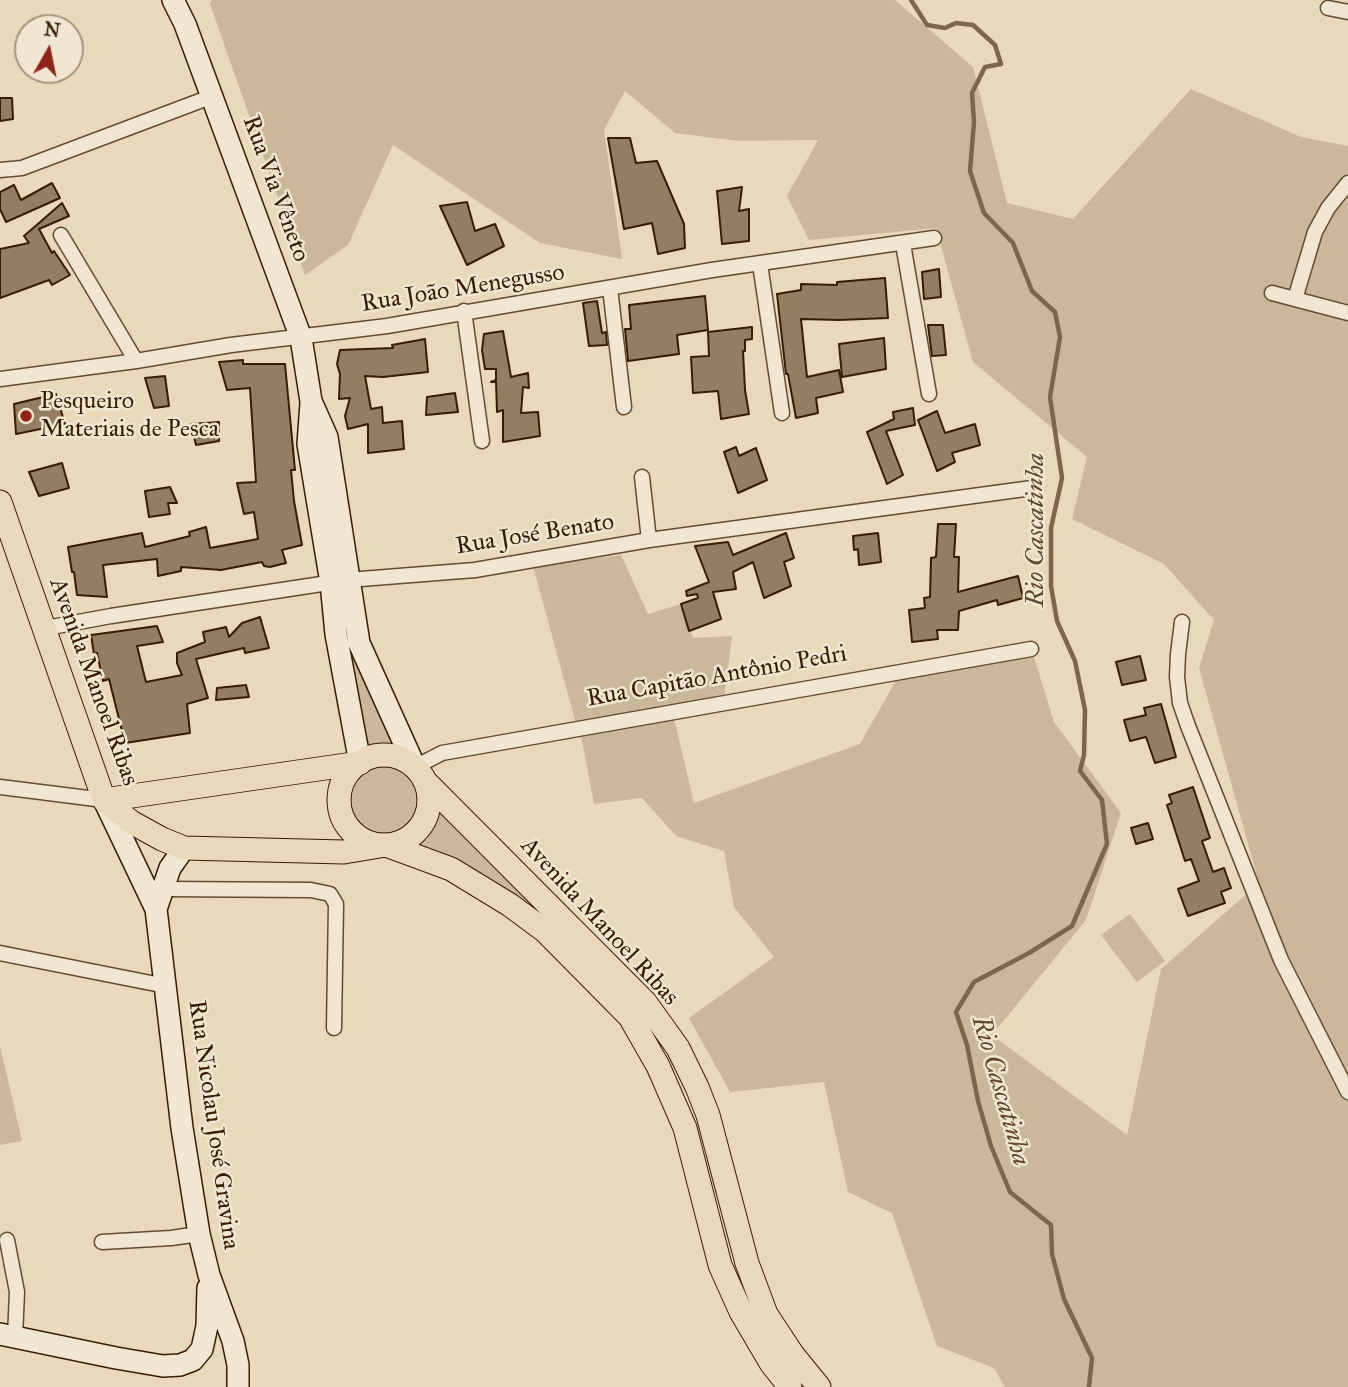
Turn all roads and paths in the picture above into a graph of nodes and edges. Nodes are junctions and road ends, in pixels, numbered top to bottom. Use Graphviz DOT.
graph roads {
  1 [pos="173,0"];
  2 [pos="1328,8"];
  3 [pos="1348,12"];
  4 [pos="212,96"];
  5 [pos="0,170"];
  6 [pos="1348,183"];
  7 [pos="61,235"];
  8 [pos="934,238"];
  9 [pos="903,244"];
  10 [pos="760,264"];
  11 [pos="610,288"];
  12 [pos="1272,293"];
  13 [pos="1295,299"];
  14 [pos="464,311"];
  15 [pos="1348,313"];
  16 [pos="301,338"];
  17 [pos="136,361"];
  18 [pos="0,379"];
  19 [pos="929,394"];
  20 [pos="624,407"];
  21 [pos="782,414"];
  22 [pos="482,441"];
  23 [pos="642,477"];
  24 [pos="1032,488"];
  25 [pos="0,502"];
  26 [pos="649,540"];
  27 [pos="339,582"];
  28 [pos="1182,622"];
  29 [pos="46,628"];
  30 [pos="1031,649"];
  31 [pos="360,763"];
  32 [pos="420,774"];
  33 [pos="0,787"];
  34 [pos="104,800"];
  35 [pos="386,845"];
  36 [pos="184,848"];
  37 [pos="344,852"];
  38 [pos="427,859"];
  39 [pos="159,899"];
  40 [pos="0,953"];
  41 [pos="166,986"];
  42 [pos="334,1028"];
  43 [pos="1348,1092"];
  44 [pos="199,1234"];
  45 [pos="7,1240"];
  46 [pos="102,1242"];
  47 [pos="209,1275"];
  48 [pos="8,1336"];
  49 [pos="238,1387"];
  50 [pos="790,1387"];
  51 [pos="819,1387"];
  1 -- 4 [label="main road, Rua Via Vêneto"];
  2 -- 3 [label="street"];
  4 -- 5 [label="street"];
  4 -- 16 [label="main road, Rua Via Vêneto"];
  6 -- 13 [label="street"];
  7 -- 17 [label="street"];
  8 -- 9 [label="street, Rua João Menegusso"];
  9 -- 10 [label="street, Rua João Menegusso"];
  9 -- 19 [label="street"];
  10 -- 11 [label="street, Rua João Menegusso"];
  10 -- 21 [label="street"];
  11 -- 14 [label="street, Rua João Menegusso"];
  11 -- 20 [label="street"];
  12 -- 13 [label="street"];
  13 -- 15 [label="street"];
  14 -- 16 [label="street, Rua João Menegusso"];
  14 -- 22 [label="street"];
  16 -- 17 [label="street, Rua João Menegusso"];
  16 -- 27 [label="main road, Rua Via Vêneto"];
  17 -- 18 [label="street, Rua João Menegusso"];
  23 -- 26 [label="street"];
  24 -- 26 [label="street, Rua José Benato"];
  25 -- 29 [label="main road, Avenida Manoel Ribas"];
  26 -- 27 [label="street, Rua José Benato"];
  27 -- 29 [label="street, Rua José Benato"];
  27 -- 31 [label="main road, Rua Via Vêneto"];
  27 -- 32 [label="main road, Rua Via Vêneto"];
  28 -- 43 [label="street"];
  29 -- 34 [label="main road, Avenida Manoel Ribas"];
  30 -- 32 [label="street, Rua Capitão Antônio Pedri"];
  31 -- 32 [label="main road"];
  31 -- 34 [label="main road"];
  31 -- 35 [label="main road"];
  32 -- 35 [label="main road"];
  32 -- 51 [label="main road, Avenida Manoel Ribas"];
  33 -- 34 [label="street"];
  34 -- 36 [label="main road, Avenida Manoel Ribas"];
  34 -- 39 [label="main road, Rua Nicolau José Gravina"];
  35 -- 37 [label="main road, Avenida Manoel Ribas"];
  35 -- 38 [label="main road, Avenida Manoel Ribas"];
  36 -- 37 [label="main road, Avenida Manoel Ribas"];
  36 -- 39 [label="main road"];
  37 -- 38 [label="main road, Avenida Manoel Ribas"];
  38 -- 50 [label="main road, Avenida Manoel Ribas"];
  39 -- 41 [label="main road, Rua Nicolau José Gravina"];
  39 -- 42 [label="street"];
  40 -- 41 [label="street"];
  41 -- 44 [label="main road, Rua Nicolau José Gravina"];
  44 -- 46 [label="street"];
  44 -- 47 [label="main road, Rua Nicolau José Gravina"];
  45 -- 48 [label="street"];
  47 -- 48 [label="main road"];
  47 -- 49 [label="main road, Rua Nicolau José Gravina"];
}
